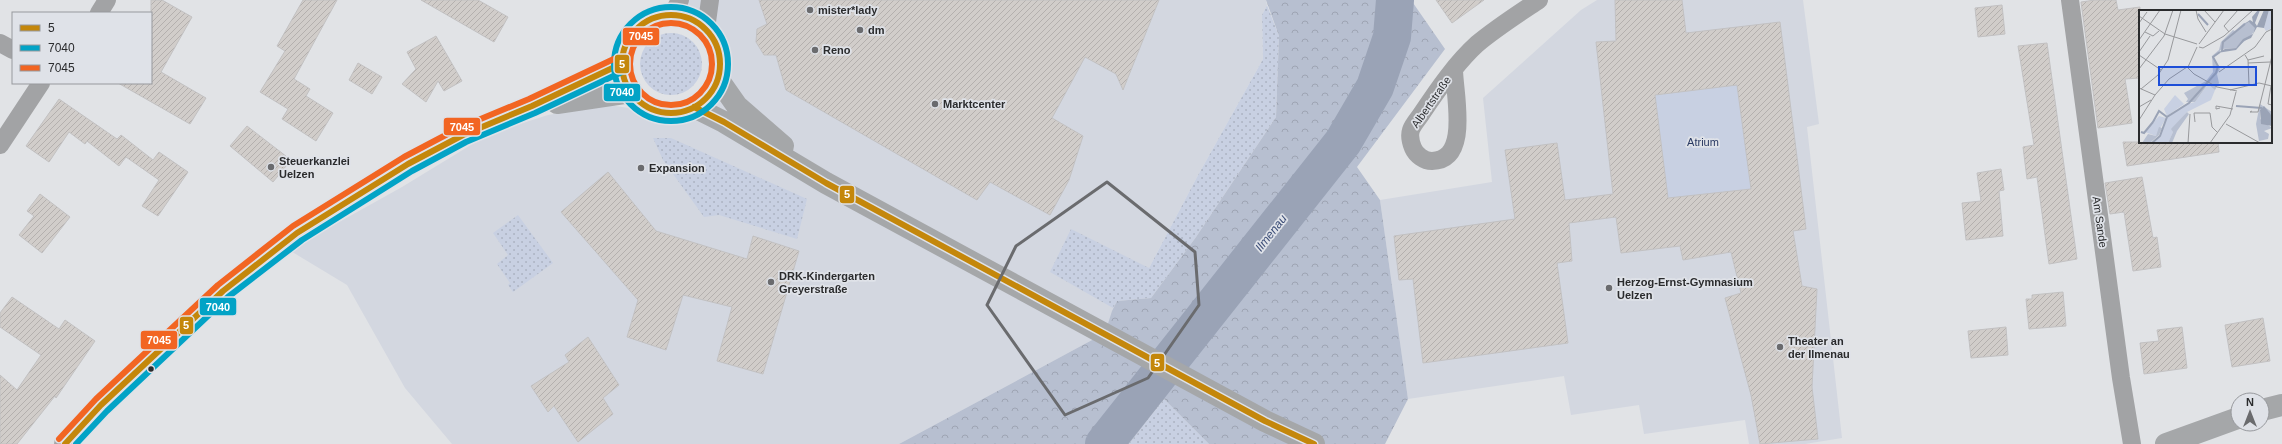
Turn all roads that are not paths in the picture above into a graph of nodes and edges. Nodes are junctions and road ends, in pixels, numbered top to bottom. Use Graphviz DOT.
graph roads {
  1 [pos="107,0"];
  2 [pos="710,0"];
  3 [pos="1539,0"];
  4 [pos="2070,0"];
  5 [pos="676,7"];
  6 [pos="100,12"];
  7 [pos="706,29"];
  8 [pos="0,43"];
  9 [pos="12,49"];
  10 [pos="622,64"];
  11 [pos="1454,69"];
  12 [pos="718,79"];
  13 [pos="40,84"];
  14 [pos="631,92"];
  15 [pos="532,106"];
  16 [pos="694,107"];
  17 [pos="0,145"];
  18 [pos="826,183"];
  19 [pos="2282,405"];
  20 [pos="2270,408"];
  21 [pos="2230,421"];
  22 [pos="65,444"];
  23 [pos="1314,444"];
  24 [pos="2132,444"];
  25 [pos="2166,444"];
  1 -- 6 [label="street"];
  2 -- 7 [label="street"];
  3 -- 11 [label="street, Albertstraße"];
  4 -- 24 [label="street, Am Sande"];
  5 -- 7 [label="main road"];
  5 -- 10 [label="main road"];
  7 -- 12 [label="main road"];
  8 -- 9 [label="street"];
  10 -- 14 [label="main road"];
  10 -- 15 [label="main road"];
  12 -- 16 [label="main road"];
  12 -- 18 [label="main road"];
  13 -- 17 [label="street"];
  14 -- 15 [label="main road"];
  14 -- 16 [label="main road"];
  15 -- 22 [label="main road"];
  16 -- 18 [label="main road"];
  18 -- 23 [label="main road"];
  19 -- 20 [label="main road"];
  21 -- 25 [label="main road"];
}
